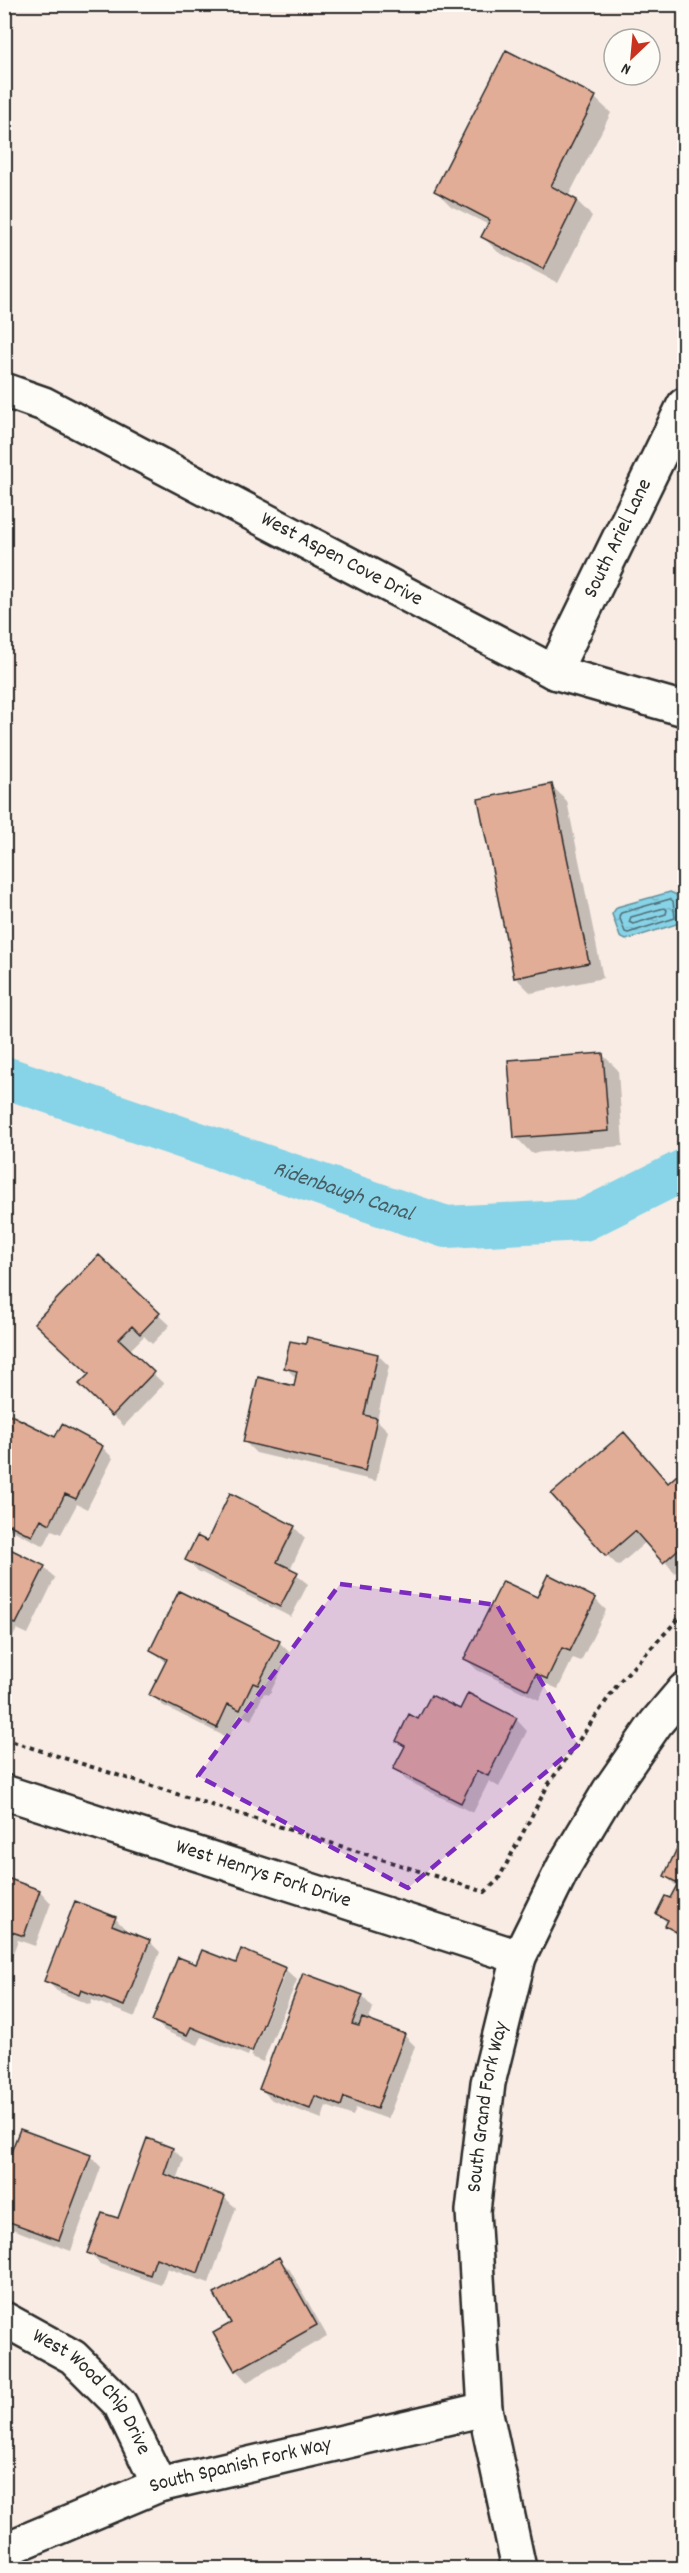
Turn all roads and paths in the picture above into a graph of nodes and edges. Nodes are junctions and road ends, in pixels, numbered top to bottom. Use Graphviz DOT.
graph roads {
  1 [pos="4,390"];
  2 [pos="684,405"];
  3 [pos="554,672"];
  4 [pos="684,709"];
  5 [pos="684,1613"];
  6 [pos="684,1690"];
  7 [pos="4,1739"];
  8 [pos="4,1792"];
  9 [pos="519,1957"];
  10 [pos="4,2319"];
  11 [pos="485,2409"];
  12 [pos="159,2485"];
  13 [pos="4,2550"];
  14 [pos="519,2568"];
  1 -- 3 [label="street, West Aspen Cove Drive"];
  2 -- 3 [label="street, South Ariel Lane"];
  3 -- 4 [label="street, West Aspen Cove Drive"];
  5 -- 7 [label="path"];
  6 -- 9 [label="street, South Grand Fork Way"];
  8 -- 9 [label="street, West Henrys Fork Drive"];
  9 -- 11 [label="street, South Grand Fork Way"];
  10 -- 12 [label="street, West Wood Chip Drive"];
  11 -- 12 [label="street, South Spanish Fork Way"];
  11 -- 14 [label="street, South Grand Fork Way"];
  12 -- 13 [label="street, South Spanish Fork Way"];
}
